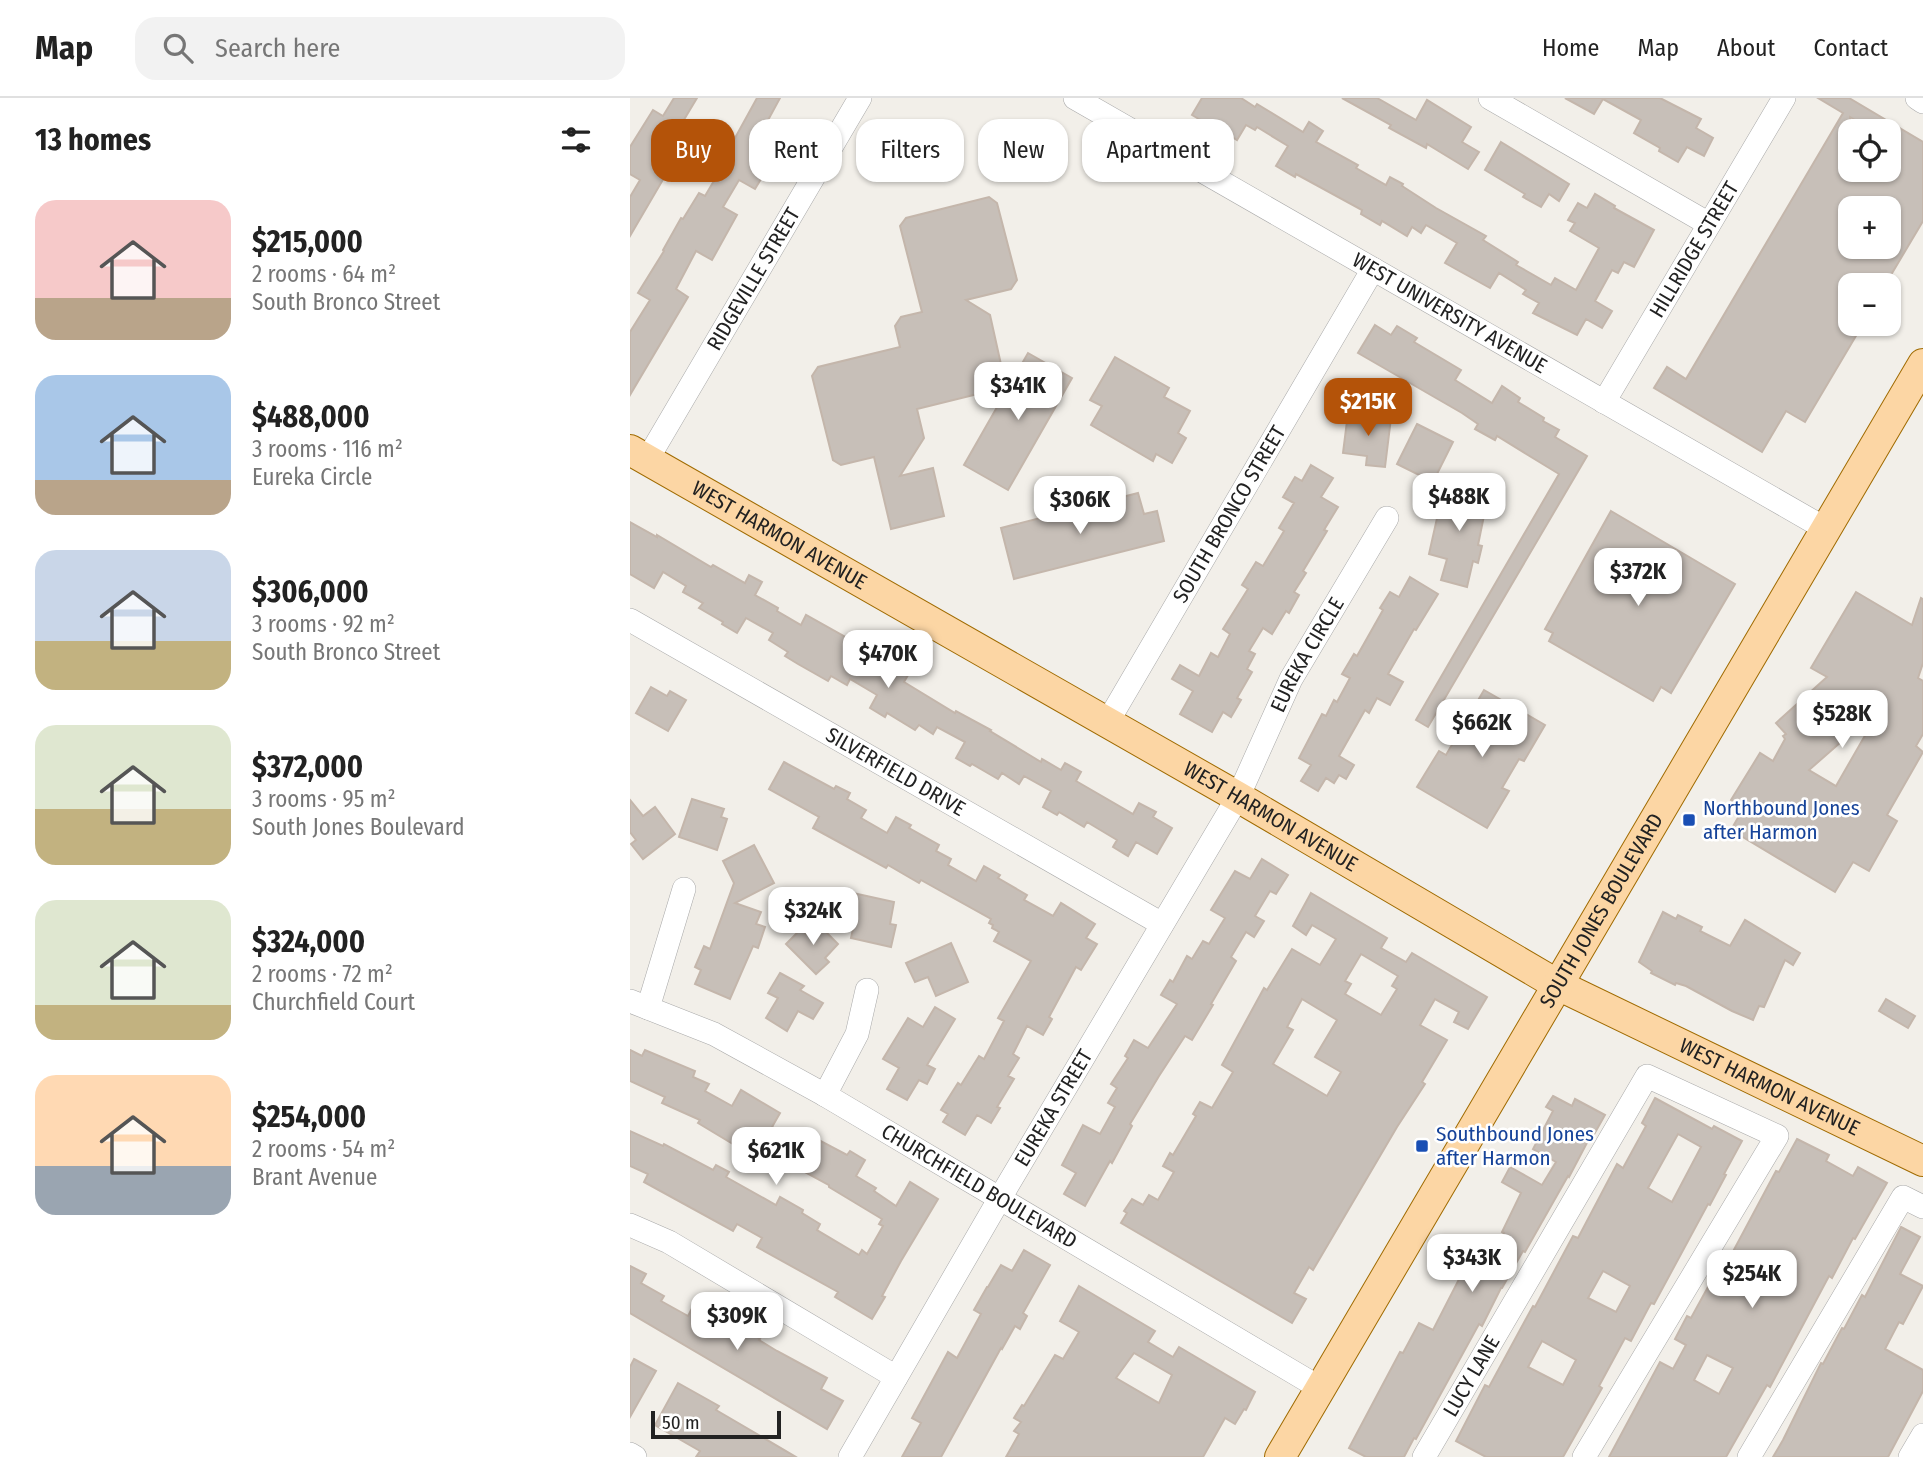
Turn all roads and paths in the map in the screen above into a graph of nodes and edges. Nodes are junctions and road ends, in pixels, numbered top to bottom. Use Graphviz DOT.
graph roads {
  1 [pos="860,98"];
  2 [pos="1075,98"];
  3 [pos="1490,98"];
  4 [pos="1784,98"];
  5 [pos="1917,98"];
  6 [pos="1923,102"];
  7 [pos="1709,224"];
  8 [pos="1373,269"];
  9 [pos="1923,364"];
  10 [pos="1604,402"];
  11 [pos="638,455"];
  12 [pos="1387,518"];
  13 [pos="1826,529"];
  14 [pos="630,620"];
  15 [pos="1107,723"];
  16 [pos="1238,797"];
  17 [pos="684,889"];
  18 [pos="1162,924"];
  19 [pos="1558,985"];
  20 [pos="867,990"];
  21 [pos="639,1004"];
  22 [pos="825,1095"];
  23 [pos="1923,1161"];
  24 [pos="1000,1198"];
  25 [pos="1913,1202"];
  26 [pos="630,1226"];
  27 [pos="896,1377"];
  28 [pos="1320,1388"];
  29 [pos="1923,1435"];
  30 [pos="630,1454"];
  31 [pos="1428,1456"];
  32 [pos="635,1457"];
  33 [pos="850,1457"];
  34 [pos="1280,1457"];
  35 [pos="1584,1457"];
  36 [pos="1749,1457"];
  37 [pos="1910,1457"];
  1 -- 11 [label="street, RIDGEVILLE STREET"];
  2 -- 8 [label="street, WEST UNIVERSITY AVENUE"];
  3 -- 7 [label="street"];
  4 -- 7 [label="street, HILLRIDGE STREET"];
  5 -- 6 [label="street"];
  7 -- 10 [label="street, HILLRIDGE STREET"];
  8 -- 10 [label="street, WEST UNIVERSITY AVENUE"];
  8 -- 15 [label="street, SOUTH BRONCO STREET"];
  9 -- 13 [label="main road, SOUTH JONES BOULEVARD"];
  10 -- 13 [label="street, WEST UNIVERSITY AVENUE"];
  11 -- 15 [label="main road, WEST HARMON AVENUE"];
  12 -- 16 [label="street, EUREKA CIRCLE"];
  13 -- 19 [label="main road, SOUTH JONES BOULEVARD"];
  14 -- 18 [label="street, SILVERFIELD DRIVE"];
  15 -- 16 [label="main road, WEST HARMON AVENUE"];
  16 -- 18 [label="street, EUREKA STREET"];
  16 -- 19 [label="main road, WEST HARMON AVENUE"];
  17 -- 21 [label="street"];
  18 -- 24 [label="street, EUREKA STREET"];
  19 -- 23 [label="main road, WEST HARMON AVENUE"];
  19 -- 28 [label="main road, SOUTH JONES BOULEVARD"];
  20 -- 22 [label="street"];
  21 -- 22 [label="street, CHURCHFIELD BOULEVARD"];
  22 -- 24 [label="street, CHURCHFIELD BOULEVARD"];
  24 -- 27 [label="street, EUREKA STREET"];
  24 -- 28 [label="street, CHURCHFIELD BOULEVARD"];
  25 -- 36 [label="street"];
  26 -- 27 [label="street"];
  27 -- 33 [label="street, EUREKA STREET"];
  28 -- 34 [label="main road, SOUTH JONES BOULEVARD"];
  29 -- 37 [label="street"];
  30 -- 32 [label="street"];
  31 -- 35 [label="street, LUCY LANE"];
}
